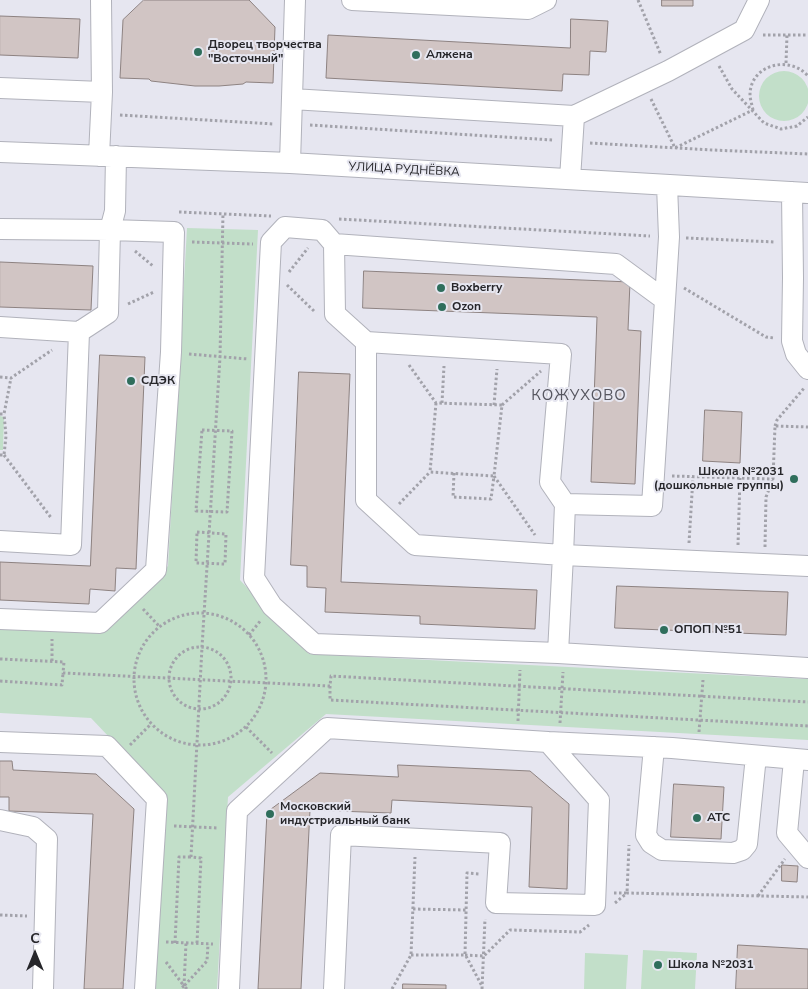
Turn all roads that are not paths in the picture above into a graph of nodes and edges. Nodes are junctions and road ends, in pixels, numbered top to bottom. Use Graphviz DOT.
graph roads {
  1 [pos="101,0"];
  2 [pos="295,0"];
  3 [pos="352,0"];
  4 [pos="546,0"];
  5 [pos="760,0"];
  6 [pos="0,88"];
  7 [pos="102,92"];
  8 [pos="292,99"];
  9 [pos="574,116"];
  10 [pos="0,152"];
  11 [pos="107,156"];
  12 [pos="290,163"];
  13 [pos="570,179"];
  14 [pos="667,185"];
  15 [pos="800,192"];
  16 [pos="0,229"];
  17 [pos="110,230"];
  18 [pos="329,231"];
  19 [pos="800,279"];
  20 [pos="665,300"];
  21 [pos="0,327"];
  22 [pos="79,332"];
  23 [pos="366,342"];
  24 [pos="808,369"];
  25 [pos="565,504"];
  26 [pos="0,541"];
  27 [pos="555,555"];
  28 [pos="808,566"];
  29 [pos="0,619"];
  30 [pos="561,654"];
  31 [pos="808,668"];
  32 [pos="0,742"];
  33 [pos="553,742"];
  34 [pos="654,747"];
  35 [pos="756,756"];
  36 [pos="801,760"];
  37 [pos="0,820"];
  38 [pos="802,851"];
  39 [pos="43,989"];
  40 [pos="145,989"];
  41 [pos="229,989"];
  42 [pos="334,989"];
  1 -- 7 [label="street"];
  2 -- 8 [label="street"];
  3 -- 4 [label="street"];
  5 -- 9 [label="street"];
  6 -- 7 [label="street"];
  7 -- 11 [label="street"];
  8 -- 9 [label="street"];
  8 -- 12 [label="street"];
  9 -- 13 [label="street"];
  10 -- 11 [label="street, УЛИЦА РУДНЁВКА"];
  11 -- 12 [label="street, УЛИЦА РУДНЁВКА"];
  11 -- 17 [label="street"];
  12 -- 13 [label="street, УЛИЦА РУДНЁВКА"];
  13 -- 14 [label="street, УЛИЦА РУДНЁВКА"];
  14 -- 15 [label="street, УЛИЦА РУДНЁВКА"];
  14 -- 20 [label="street"];
  15 -- 19 [label="street"];
  16 -- 17 [label="street"];
  17 -- 22 [label="street"];
  17 -- 29 [label="street"];
  18 -- 20 [label="street"];
  18 -- 23 [label="street"];
  18 -- 30 [label="street"];
  19 -- 24 [label="street"];
  20 -- 25 [label="street"];
  21 -- 22 [label="street"];
  22 -- 26 [label="street"];
  23 -- 25 [label="street"];
  23 -- 27 [label="street"];
  25 -- 27 [label="street"];
  27 -- 28 [label="street"];
  27 -- 30 [label="street"];
  30 -- 31 [label="street"];
  32 -- 40 [label="street"];
  33 -- 34 [label="street"];
  33 -- 41 [label="street"];
  33 -- 42 [label="street"];
  34 -- 35 [label="street"];
  34 -- 35 [label="street"];
  35 -- 36 [label="street"];
  36 -- 38 [label="street"];
  37 -- 39 [label="street"];
}
